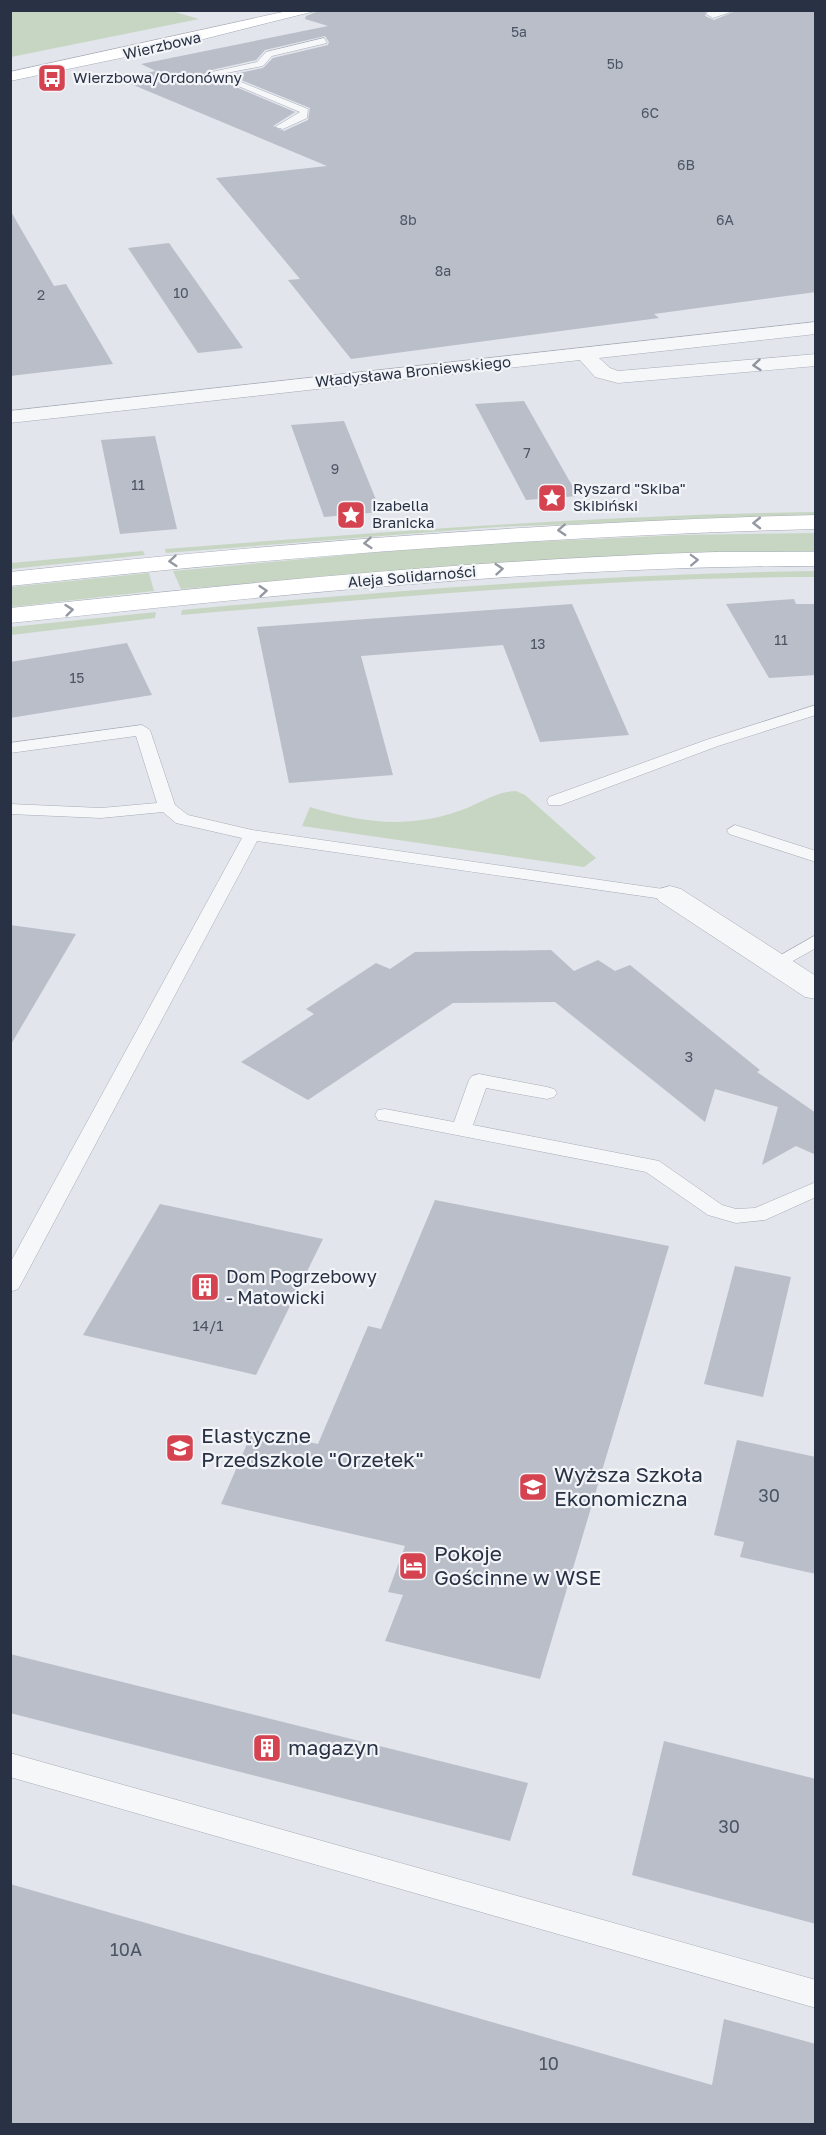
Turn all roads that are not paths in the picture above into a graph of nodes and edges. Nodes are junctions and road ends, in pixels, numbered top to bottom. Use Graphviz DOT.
graph roads {
  1 [pos="273,10"];
  2 [pos="312,10"];
  3 [pos="729,10"];
  4 [pos="713,14"];
  5 [pos="324,41"];
  6 [pos="10,65"];
  7 [pos="10,77"];
  8 [pos="280,127"];
  9 [pos="816,328"];
  10 [pos="585,353"];
  11 [pos="816,360"];
  12 [pos="10,417"];
  13 [pos="816,522"];
  14 [pos="816,559"];
  15 [pos="10,579"];
  16 [pos="10,616"];
  17 [pos="816,710"];
  18 [pos="10,748"];
  19 [pos="555,801"];
  20 [pos="167,807"];
  21 [pos="10,809"];
  22 [pos="735,830"];
  23 [pos="252,834"];
  24 [pos="816,857"];
  25 [pos="670,895"];
  26 [pos="816,940"];
  27 [pos="776,963"];
  28 [pos="816,990"];
  29 [pos="547,1093"];
  30 [pos="385,1116"];
  31 [pos="462,1130"];
  32 [pos="816,1189"];
  33 [pos="10,1284"];
  34 [pos="10,1764"];
  35 [pos="816,1994"];
  1 -- 6 [label="main road, Wierzbowa"];
  2 -- 7 [label="main road, Wierzbowa"];
  3 -- 4 [label="street"];
  5 -- 8 [label="lane"];
  9 -- 10 [label="street, Władysława Broniewskiego"];
  11 -- 10 [label="street, one-way"];
  10 -- 12 [label="street, Władysława Broniewskiego"];
  13 -- 15 [label="main road, Aleja Solidarności, one-way"];
  16 -- 14 [label="main road, Aleja Solidarności, one-way"];
  17 -- 19 [label="lane"];
  18 -- 20 [label="lane"];
  20 -- 21 [label="lane"];
  20 -- 23 [label="lane"];
  22 -- 24 [label="lane"];
  23 -- 25 [label="lane"];
  23 -- 33 [label="lane"];
  25 -- 27 [label="street"];
  26 -- 27 [label="lane"];
  27 -- 28 [label="street"];
  29 -- 31 [label="lane"];
  30 -- 31 [label="lane"];
  31 -- 32 [label="lane"];
  34 -- 35 [label="lane"];
}
